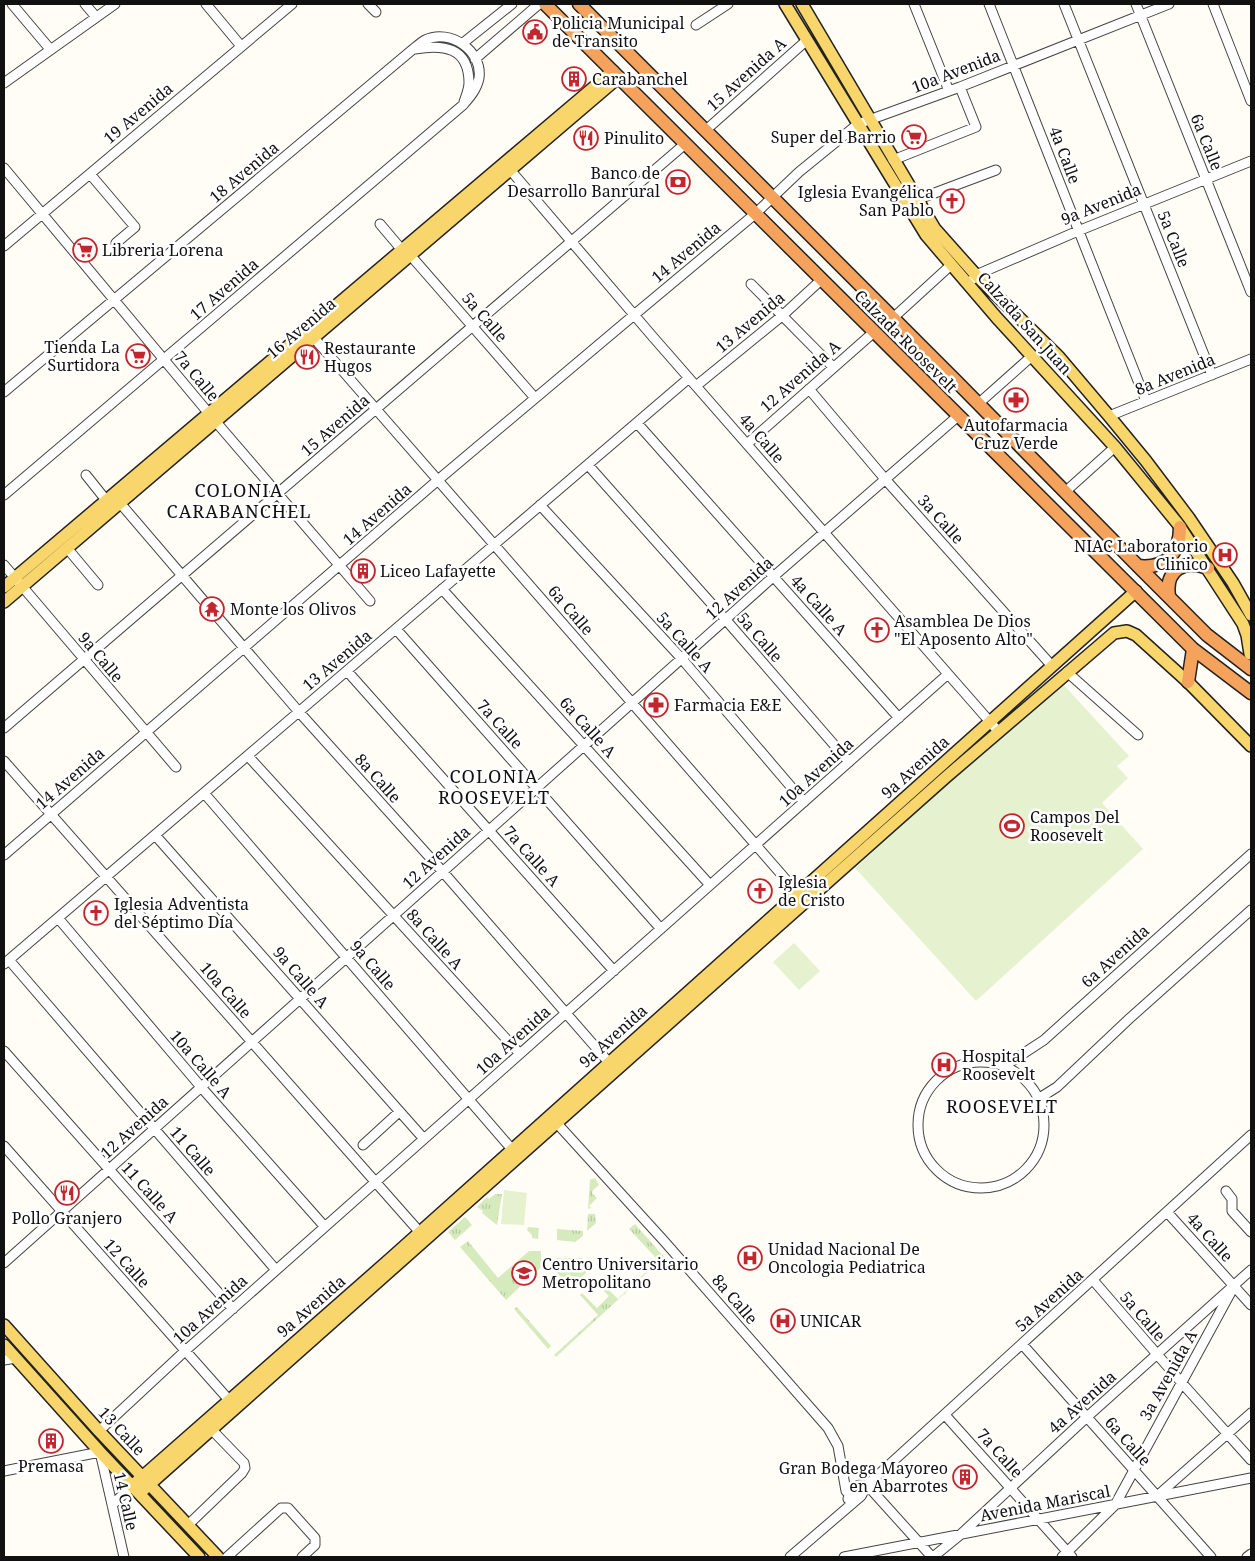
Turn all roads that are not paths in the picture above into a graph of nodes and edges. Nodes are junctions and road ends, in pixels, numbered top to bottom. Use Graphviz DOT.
graph roads {
  1 [pos="12,4"];
  2 [pos="85,4"];
  3 [pos="115,4"];
  4 [pos="206,4"];
  5 [pos="292,4"];
  6 [pos="368,4"];
  7 [pos="512,4"];
  8 [pos="539,4"];
  9 [pos="545,4"];
  10 [pos="579,4"];
  11 [pos="728,4"];
  12 [pos="785,4"];
  13 [pos="802,4"];
  14 [pos="914,4"];
  15 [pos="989,4"];
  16 [pos="1064,4"];
  17 [pos="1136,4"];
  18 [pos="1169,4"];
  19 [pos="1213,4"];
  20 [pos="376,12"];
  21 [pos="1141,15"];
  22 [pos="96,17"];
  23 [pos="696,25"];
  24 [pos="807,40"];
  25 [pos="1078,40"];
  26 [pos="463,43"];
  27 [pos="241,46"];
  28 [pos="50,49"];
  29 [pos="412,50"];
  30 [pos="475,59"];
  31 [pos="1013,65"];
  32 [pos="616,74"];
  33 [pos="4,82"];
  34 [pos="960,86"];
  35 [pos="949,91"];
  36 [pos="1251,101"];
  37 [pos="463,105"];
  38 [pos="872,119"];
  39 [pos="858,124"];
  40 [pos="706,130"];
  41 [pos="686,144"];
  42 [pos="893,160"];
  43 [pos="1251,161"];
  44 [pos="507,167"];
  45 [pos="4,168"];
  46 [pos="996,170"];
  47 [pos="90,174"];
  48 [pos="1206,179"];
  49 [pos="772,197"];
  50 [pos="916,200"];
  51 [pos="1144,204"];
  52 [pos="42,214"];
  53 [pos="755,214"];
  54 [pos="380,224"];
  55 [pos="1078,231"];
  56 [pos="572,242"];
  57 [pos="116,243"];
  58 [pos="4,246"];
  59 [pos="406,253"];
  60 [pos="951,265"];
  61 [pos="976,275"];
  62 [pos="821,280"];
  63 [pos="751,284"];
  64 [pos="968,284"];
  65 [pos="1251,292"];
  66 [pos="114,299"];
  67 [pos="634,315"];
  68 [pos="783,315"];
  69 [pos="893,318"];
  70 [pos="473,326"];
  71 [pos="874,332"];
  72 [pos="314,338"];
  73 [pos="1032,356"];
  74 [pos="1251,359"];
  75 [pos="164,360"];
  76 [pos="832,368"];
  77 [pos="1212,375"];
  78 [pos="689,378"];
  79 [pos="696,386"];
  80 [pos="809,389"];
  81 [pos="4,392"];
  82 [pos="535,398"];
  83 [pos="1146,401"];
  84 [pos="978,404"];
  85 [pos="376,409"];
  86 [pos="958,416"];
  87 [pos="1110,416"];
  88 [pos="212,418"];
  89 [pos="637,423"];
  90 [pos="747,444"];
  91 [pos="1115,447"];
  92 [pos="588,465"];
  93 [pos="86,475"];
  94 [pos="885,479"];
  95 [pos="438,480"];
  96 [pos="1065,492"];
  97 [pos="277,494"];
  98 [pos="4,495"];
  99 [pos="106,500"];
  100 [pos="120,503"];
  101 [pos="540,505"];
  102 [pos="1180,527"];
  103 [pos="824,534"];
  104 [pos="494,545"];
  105 [pos="67,548"];
  106 [pos="4,565"];
  107 [pos="339,566"];
  108 [pos="1138,566"];
  109 [pos="1208,568"];
  110 [pos="182,575"];
  111 [pos="774,577"];
  112 [pos="18,582"];
  113 [pos="1233,583"];
  114 [pos="98,585"];
  115 [pos="4,588"];
  116 [pos="442,589"];
  117 [pos="1136,592"];
  118 [pos="1169,596"];
  119 [pos="370,601"];
  120 [pos="4,602"];
  121 [pos="1251,610"];
  122 [pos="1251,615"];
  123 [pos="726,620"];
  124 [pos="396,629"];
  125 [pos="244,648"];
  126 [pos="1193,649"];
  127 [pos="1250,654"];
  128 [pos="682,659"];
  129 [pos="84,660"];
  130 [pos="1052,666"];
  131 [pos="1251,669"];
  132 [pos="347,671"];
  133 [pos="1067,672"];
  134 [pos="948,674"];
  135 [pos="1188,682"];
  136 [pos="1251,693"];
  137 [pos="632,703"];
  138 [pos="299,712"];
  139 [pos="899,718"];
  140 [pos="990,722"];
  141 [pos="4,728"];
  142 [pos="998,731"];
  143 [pos="146,732"];
  144 [pos="1138,735"];
  145 [pos="584,746"];
  146 [pos="1251,746"];
  147 [pos="248,756"];
  148 [pos="4,761"];
  149 [pos="850,762"];
  150 [pos="176,767"];
  151 [pos="536,788"];
  152 [pos="204,793"];
  153 [pos="804,802"];
  154 [pos="51,814"];
  155 [pos="489,830"];
  156 [pos="155,835"];
  157 [pos="756,845"];
  158 [pos="1251,854"];
  159 [pos="4,855"];
  160 [pos="443,872"];
  161 [pos="106,877"];
  162 [pos="710,886"];
  163 [pos="801,898"];
  164 [pos="1251,910"];
  165 [pos="394,916"];
  166 [pos="58,918"];
  167 [pos="661,929"];
  168 [pos="346,958"];
  169 [pos="6,962"];
  170 [pos="614,971"];
  171 [pos="300,999"];
  172 [pos="566,1014"];
  173 [pos="252,1042"];
  174 [pos="4,1051"];
  175 [pos="520,1054"];
  176 [pos="990,1063"];
  177 [pos="612,1066"];
  178 [pos="201,1087"];
  179 [pos="1038,1098"];
  180 [pos="469,1100"];
  181 [pos="400,1112"];
  182 [pos="553,1119"];
  183 [pos="154,1129"];
  184 [pos="1251,1135"];
  185 [pos="424,1139"];
  186 [pos="363,1145"];
  187 [pos="4,1146"];
  188 [pos="515,1153"];
  189 [pos="109,1169"];
  190 [pos="375,1183"];
  191 [pos="1226,1191"];
  192 [pos="62,1212"];
  193 [pos="1167,1212"];
  194 [pos="325,1228"];
  195 [pos="1251,1232"];
  196 [pos="423,1235"];
  197 [pos="4,1263"];
  198 [pos="393,1263"];
  199 [pos="276,1270"];
  200 [pos="1251,1270"];
  201 [pos="1093,1280"];
  202 [pos="1234,1286"];
  203 [pos="1251,1305"];
  204 [pos="233,1309"];
  205 [pos="4,1325"];
  206 [pos="1022,1344"];
  207 [pos="4,1345"];
  208 [pos="185,1351"];
  209 [pos="1158,1355"];
  210 [pos="16,1358"];
  211 [pos="4,1360"];
  212 [pos="1181,1382"];
  213 [pos="229,1400"];
  214 [pos="1251,1413"];
  215 [pos="945,1414"];
  216 [pos="1087,1417"];
  217 [pos="212,1430"];
  218 [pos="99,1431"];
  219 [pos="1228,1433"];
  220 [pos="100,1452"];
  221 [pos="1251,1460"];
  222 [pos="842,1467"];
  223 [pos="1134,1470"];
  224 [pos="4,1471"];
  225 [pos="1251,1478"];
  226 [pos="146,1481"];
  227 [pos="862,1485"];
  228 [pos="1010,1487"];
  229 [pos="136,1489"];
  230 [pos="849,1494"];
  231 [pos="861,1496"];
  232 [pos="1157,1496"];
  233 [pos="112,1505"];
  234 [pos="1115,1505"];
  235 [pos="846,1509"];
  236 [pos="1038,1520"];
  237 [pos="188,1526"];
  238 [pos="960,1535"];
  239 [pos="919,1543"];
  240 [pos="1251,1554"];
  241 [pos="1067,1556"];
  242 [pos="124,1557"];
  243 [pos="199,1557"];
  244 [pos="218,1557"];
  245 [pos="227,1557"];
  246 [pos="302,1557"];
  247 [pos="790,1557"];
  248 [pos="844,1557"];
  249 [pos="932,1557"];
  250 [pos="1211,1557"];
  251 [pos="1248,1557"];
  1 -- 28 [label="street"];
  2 -- 22 [label="street"];
  3 -- 22 [label="street"];
  4 -- 27 [label="street"];
  5 -- 27 [label="street, 19 Avenida"];
  6 -- 20 [label="street"];
  7 -- 26 [label="street"];
  8 -- 30 [label="street"];
  9 -- 32 [label="highway, Calzada Roosevelt"];
  10 -- 40 [label="highway, Calzada Roosevelt"];
  11 -- 23 [label="street"];
  12 -- 24 [label="main road, Calzada San Juan"];
  13 -- 38 [label="main road, Calzada San Juan"];
  14 -- 35 [label="street"];
  15 -- 31 [label="street, 4a Calle"];
  16 -- 25 [label="street, 5a Calle"];
  17 -- 21 [label="street, 6a Calle"];
  18 -- 21 [label="street, 10a Avenida"];
  19 -- 36 [label="street"];
  21 -- 25 [label="street, 10a Avenida"];
  21 -- 48 [label="street, 6a Calle"];
  22 -- 28 [label="street"];
  24 -- 39 [label="main road, Calzada San Juan"];
  24 -- 40 [label="street, 15 Avenida A"];
  25 -- 31 [label="street, 10a Avenida"];
  25 -- 51 [label="street, 5a Calle"];
  26 -- 29 [label="street, 18 Avenida"];
  26 -- 30 [label="street"];
  27 -- 47 [label="street, 19 Avenida"];
  28 -- 33 [label="street"];
  29 -- 37 [label="street"];
  29 -- 66 [label="street, 18 Avenida"];
  30 -- 37 [label="street, 17 Avenida"];
  31 -- 34 [label="street, 10a Avenida"];
  31 -- 55 [label="street, 4a Calle"];
  32 -- 41 [label="highway, Calzada Roosevelt"];
  32 -- 44 [label="main road, 16 Avenida"];
  34 -- 35 [label="street, 10a Avenida"];
  34 -- 42 [label="street"];
  35 -- 38 [label="street, 10a Avenida"];
  37 -- 75 [label="street, 17 Avenida"];
  38 -- 39 [label="street, 10a Avenida"];
  38 -- 42 [label="main road, Calzada San Juan"];
  39 -- 49 [label="street, 10a Avenida"];
  39 -- 60 [label="main road, Calzada San Juan"];
  40 -- 49 [label="highway, Calzada Roosevelt"];
  41 -- 53 [label="highway, Calzada Roosevelt"];
  41 -- 56 [label="street, 15 Avenida"];
  42 -- 50 [label="main road, Calzada San Juan"];
  43 -- 48 [label="street, 9a Avenida"];
  44 -- 56 [label="street, 4a Calle"];
  44 -- 59 [label="main road, 16 Avenida"];
  45 -- 52 [label="street, 7a Calle"];
  46 -- 50 [label="street"];
  47 -- 52 [label="street, 19 Avenida"];
  47 -- 57 [label="street"];
  48 -- 51 [label="street, 9a Avenida"];
  48 -- 65 [label="street, 6a Calle"];
  49 -- 53 [label="street, 14 Avenida"];
  49 -- 69 [label="highway, Calzada Roosevelt"];
  50 -- 61 [label="main road, Calzada San Juan"];
  51 -- 55 [label="street, 9a Avenida"];
  51 -- 77 [label="street, 5a Calle"];
  52 -- 58 [label="street, 19 Avenida"];
  52 -- 66 [label="street, 7a Calle"];
  53 -- 62 [label="highway, Calzada Roosevelt"];
  53 -- 67 [label="street, 14 Avenida"];
  54 -- 59 [label="street, 5a Calle"];
  55 -- 61 [label="street, 9a Avenida"];
  55 -- 83 [label="street, 4a Calle"];
  56 -- 67 [label="street, 4a Calle"];
  56 -- 70 [label="street, 15 Avenida"];
  59 -- 70 [label="street, 5a Calle"];
  59 -- 72 [label="main road, 16 Avenida"];
  59 -- 88 [label="main road, 16 Avenida"];
  60 -- 64 [label="main road, Calzada San Juan"];
  60 -- 69 [label="street"];
  61 -- 64 [label="street, 9a Avenida"];
  61 -- 87 [label="main road, Calzada San Juan"];
  62 -- 68 [label="street, 13 Avenida"];
  62 -- 71 [label="highway, Calzada Roosevelt"];
  63 -- 68 [label="street"];
  64 -- 73 [label="main road, Calzada San Juan"];
  66 -- 75 [label="street, 7a Calle"];
  66 -- 81 [label="street, 18 Avenida"];
  67 -- 78 [label="street, 4a Calle"];
  67 -- 82 [label="street, 14 Avenida"];
  68 -- 76 [label="street"];
  68 -- 79 [label="street, 13 Avenida"];
  69 -- 84 [label="highway, Calzada Roosevelt"];
  70 -- 82 [label="street, 5a Calle"];
  70 -- 85 [label="street, 15 Avenida"];
  71 -- 76 [label="street, 12 Avenida A"];
  71 -- 86 [label="highway, Calzada Roosevelt"];
  72 -- 85 [label="street, 6a Calle"];
  72 -- 88 [label="main road, 16 Avenida"];
  73 -- 84 [label="street"];
  73 -- 91 [label="main road, Calzada San Juan"];
  74 -- 77 [label="street, 8a Avenida"];
  75 -- 88 [label="street, 7a Calle"];
  75 -- 98 [label="street, 17 Avenida"];
  76 -- 80 [label="street, 12 Avenida A"];
  77 -- 83 [label="street, 8a Avenida"];
  78 -- 79 [label="street, 4a Calle"];
  78 -- 89 [label="street, 13 Avenida"];
  79 -- 90 [label="street, 4a Calle"];
  80 -- 90 [label="street, 12 Avenida A"];
  80 -- 94 [label="street, 3a Calle"];
  82 -- 95 [label="street, 14 Avenida"];
  83 -- 87 [label="street, 8a Avenida"];
  84 -- 96 [label="highway, Calzada Roosevelt"];
  85 -- 95 [label="street, 6a Calle"];
  85 -- 97 [label="street, 15 Avenida"];
  86 -- 94 [label="street, 12 Avenida"];
  86 -- 117 [label="highway, Calzada Roosevelt"];
  87 -- 113 [label="main road, Calzada San Juan"];
  88 -- 97 [label="street, 7a Calle"];
  88 -- 99 [label="main road, 16 Avenida"];
  88 -- 100 [label="main road, 16 Avenida"];
  89 -- 92 [label="street, 13 Avenida"];
  89 -- 111 [label="street, 4a Calle A"];
  90 -- 103 [label="street, 4a Calle"];
  91 -- 96 [label="street"];
  91 -- 102 [label="main road, Calzada San Juan"];
  92 -- 101 [label="street, 13 Avenida"];
  92 -- 123 [label="street, 5a Calle"];
  93 -- 99 [label="street"];
  94 -- 103 [label="street, 12 Avenida"];
  94 -- 130 [label="street, 3a Calle"];
  95 -- 104 [label="street, 6a Calle"];
  95 -- 107 [label="street, 14 Avenida"];
  96 -- 108 [label="highway, Calzada Roosevelt"];
  97 -- 107 [label="street, 7a Calle"];
  97 -- 110 [label="street, 15 Avenida"];
  99 -- 112 [label="main road, 16 Avenida"];
  100 -- 105 [label="main road, 16 Avenida"];
  100 -- 110 [label="street, 8a Calle"];
  101 -- 104 [label="street, 13 Avenida"];
  101 -- 128 [label="street, 5a Calle A"];
  102 -- 108 [label="highway"];
  102 -- 109 [label="main road, Calzada San Juan"];
  103 -- 111 [label="street, 12 Avenida"];
  103 -- 134 [label="street, 4a Calle"];
  104 -- 116 [label="street, 13 Avenida"];
  104 -- 137 [label="street, 6a Calle"];
  105 -- 112 [label="main road, 16 Avenida"];
  105 -- 114 [label="street"];
  106 -- 112 [label="street, 9a Calle"];
  107 -- 119 [label="street, 7a Calle"];
  107 -- 125 [label="street, 14 Avenida"];
  108 -- 118 [label="highway, Calzada Roosevelt"];
  109 -- 118 [label="highway"];
  109 -- 127 [label="main road, Calzada San Juan"];
  110 -- 125 [label="street, 8a Calle"];
  110 -- 129 [label="street, 15 Avenida"];
  111 -- 123 [label="street, 12 Avenida"];
  111 -- 139 [label="street, 4a Calle A"];
  112 -- 115 [label="main road, 16 Avenida"];
  112 -- 120 [label="main road, 16 Avenida"];
  112 -- 129 [label="street, 9a Calle"];
  113 -- 121 [label="main road"];
  113 -- 122 [label="main road, Calzada San Juan"];
  116 -- 124 [label="street, 13 Avenida"];
  116 -- 145 [label="street, 6a Calle A"];
  117 -- 126 [label="highway, Calzada Roosevelt"];
  117 -- 130 [label="main road, 9a Avenida"];
  118 -- 131 [label="highway, Calzada Roosevelt"];
  123 -- 128 [label="street, 12 Avenida"];
  123 -- 149 [label="street, 5a Calle"];
  124 -- 132 [label="street, 13 Avenida"];
  124 -- 151 [label="street, 7a Calle"];
  125 -- 138 [label="street, 8a Calle"];
  125 -- 143 [label="street, 14 Avenida"];
  126 -- 135 [label="highway"];
  126 -- 136 [label="highway, Calzada Roosevelt"];
  128 -- 137 [label="street, 12 Avenida"];
  128 -- 153 [label="street, 5a Calle A"];
  129 -- 141 [label="street, 15 Avenida"];
  129 -- 143 [label="street, 9a Calle"];
  130 -- 140 [label="main road, 9a Avenida"];
  132 -- 138 [label="street, 13 Avenida"];
  132 -- 155 [label="street, 7a Calle A"];
  133 -- 135 [label="main road, 9a Avenida"];
  133 -- 142 [label="main road, 9a Avenida"];
  133 -- 144 [label="street"];
  134 -- 139 [label="street, 10a Avenida"];
  134 -- 140 [label="street, 4a Calle"];
  135 -- 146 [label="main road"];
  137 -- 145 [label="street, 12 Avenida"];
  137 -- 157 [label="street, 6a Calle"];
  138 -- 147 [label="street, 13 Avenida"];
  138 -- 160 [label="street, 8a Calle"];
  139 -- 149 [label="street, 10a Avenida"];
  140 -- 142 [label="street, 4a Calle"];
  140 -- 163 [label="main road, 9a Avenida"];
  142 -- 163 [label="main road, 9a Avenida"];
  143 -- 150 [label="street, 9a Calle"];
  143 -- 154 [label="street, 14 Avenida"];
  145 -- 151 [label="street, 12 Avenida"];
  145 -- 162 [label="street, 6a Calle A"];
  147 -- 152 [label="street, 13 Avenida"];
  147 -- 165 [label="street, 8a Calle A"];
  148 -- 154 [label="street, 10a Calle"];
  149 -- 153 [label="street, 10a Avenida"];
  151 -- 155 [label="street, 12 Avenida"];
  151 -- 167 [label="street, 7a Calle"];
  152 -- 156 [label="street, 13 Avenida"];
  152 -- 168 [label="street, 9a Calle"];
  153 -- 157 [label="street, 10a Avenida"];
  154 -- 159 [label="street, 14 Avenida"];
  154 -- 161 [label="street, 10a Calle"];
  155 -- 160 [label="street, 12 Avenida"];
  155 -- 170 [label="street, 7a Calle A"];
  156 -- 161 [label="street, 13 Avenida"];
  156 -- 171 [label="street, 9a Calle A"];
  157 -- 162 [label="street, 10a Avenida"];
  157 -- 163 [label="street, 6a Calle"];
  158 -- 176 [label="street, 6a Avenida"];
  160 -- 165 [label="street, 12 Avenida"];
  160 -- 172 [label="street, 8a Calle"];
  161 -- 166 [label="street, 13 Avenida"];
  161 -- 173 [label="street, 10a Calle"];
  162 -- 167 [label="street, 10a Avenida"];
  163 -- 177 [label="main road, 9a Avenida"];
  164 -- 179 [label="street"];
  165 -- 168 [label="street, 12 Avenida"];
  165 -- 175 [label="street, 8a Calle A"];
  166 -- 169 [label="street, 13 Avenida"];
  166 -- 178 [label="street, 10a Calle A"];
  167 -- 170 [label="street, 10a Avenida"];
  168 -- 171 [label="street, 12 Avenida"];
  168 -- 180 [label="street, 9a Calle"];
  169 -- 183 [label="street, 11 Calle"];
  170 -- 172 [label="street, 10a Avenida"];
  171 -- 173 [label="street, 12 Avenida"];
  171 -- 181 [label="street, 9a Calle A"];
  172 -- 175 [label="street, 10a Avenida"];
  172 -- 177 [label="street, 8a Calle"];
  173 -- 178 [label="street, 12 Avenida"];
  173 -- 190 [label="street, 10a Calle"];
  174 -- 189 [label="street, 11 Calle A"];
  175 -- 180 [label="street, 10a Avenida"];
  176 -- 179 [label="street"];
  176 -- 179 [label="street"];
  177 -- 182 [label="main road, 9a Avenida"];
  178 -- 183 [label="street, 12 Avenida"];
  178 -- 194 [label="street, 10a Calle A"];
  180 -- 185 [label="street, 10a Avenida"];
  180 -- 188 [label="street, 9a Calle"];
  181 -- 185 [label="street, 9a Calle A"];
  181 -- 186 [label="street"];
  182 -- 188 [label="main road, 9a Avenida"];
  182 -- 222 [label="street, 8a Calle"];
  183 -- 189 [label="street, 12 Avenida"];
  183 -- 199 [label="street, 11 Calle"];
  184 -- 193 [label="street, 5a Avenida"];
  185 -- 190 [label="street, 10a Avenida"];
  187 -- 192 [label="street, 12 Calle"];
  188 -- 196 [label="main road, 9a Avenida"];
  189 -- 192 [label="street, 12 Avenida"];
  189 -- 204 [label="street, 11 Calle A"];
  190 -- 194 [label="street, 10a Avenida"];
  190 -- 196 [label="street, 10a Calle"];
  191 -- 195 [label="street"];
  192 -- 197 [label="street, 12 Avenida"];
  192 -- 208 [label="street, 12 Calle"];
  193 -- 201 [label="street, 5a Avenida"];
  193 -- 202 [label="street, 4a Calle"];
  194 -- 199 [label="street, 10a Avenida"];
  196 -- 198 [label="main road, 9a Avenida"];
  198 -- 213 [label="main road, 9a Avenida"];
  198 -- 217 [label="main road, 9a Avenida"];
  199 -- 204 [label="street, 10a Avenida"];
  200 -- 202 [label="street, 4a Avenida"];
  201 -- 206 [label="street, 5a Avenida"];
  201 -- 209 [label="street, 5a Calle"];
  202 -- 203 [label="street, 4a Calle"];
  202 -- 209 [label="street, 4a Avenida"];
  202 -- 212 [label="street, 3a Avenida A"];
  204 -- 208 [label="street, 10a Avenida"];
  205 -- 218 [label="main road, 13 Calle"];
  206 -- 215 [label="street, 5a Avenida"];
  206 -- 216 [label="street, 6a Calle"];
  207 -- 210 [label="main road, 13 Calle"];
  208 -- 213 [label="street, 12 Calle"];
  208 -- 218 [label="street, 10a Avenida"];
  209 -- 212 [label="street, 5a Calle"];
  209 -- 216 [label="street, 4a Avenida"];
  210 -- 211 [label="street"];
  210 -- 220 [label="main road, 13 Calle"];
  212 -- 219 [label="street, 5a Calle"];
  212 -- 223 [label="street, 3a Avenida A"];
  213 -- 226 [label="main road, 9a Avenida"];
  214 -- 219 [label="street"];
  215 -- 227 [label="street, 5a Avenida"];
  215 -- 228 [label="street, 7a Calle"];
  216 -- 223 [label="street, 6a Calle"];
  216 -- 228 [label="street, 4a Avenida"];
  217 -- 226 [label="main road, 9a Avenida"];
  217 -- 237 [label="street"];
  218 -- 226 [label="main road, 13 Calle"];
  219 -- 221 [label="street, 5a Calle"];
  219 -- 232 [label="street"];
  220 -- 224 [label="street"];
  220 -- 229 [label="main road, 13 Calle"];
  220 -- 233 [label="street, 14 Calle"];
  222 -- 227 [label="street, 8a Calle"];
  222 -- 230 [label="street, 8a Calle"];
  223 -- 232 [label="street, 6a Calle"];
  223 -- 234 [label="street, 3a Avenida A"];
  225 -- 232 [label="street, Avenida Mariscal"];
  226 -- 229 [label="main road, 9a Avenida"];
  226 -- 237 [label="main road, 13 Calle"];
  227 -- 230 [label="street, 5a Avenida"];
  227 -- 231 [label="street, 5a Avenida"];
  227 -- 239 [label="street, 8a Calle"];
  228 -- 236 [label="street, 7a Calle"];
  228 -- 238 [label="street, 4a Avenida"];
  229 -- 233 [label="street, 9a Avenida"];
  229 -- 243 [label="main road, 13 Calle"];
  230 -- 231 [label="street"];
  230 -- 235 [label="street"];
  231 -- 235 [label="street, 5a Avenida"];
  232 -- 234 [label="street, Avenida Mariscal"];
  232 -- 250 [label="street, 6a Calle"];
  233 -- 242 [label="street, 14 Calle"];
  234 -- 236 [label="street, Avenida Mariscal"];
  234 -- 241 [label="street, 3a Avenida A"];
  235 -- 247 [label="street, 5a Avenida"];
  236 -- 238 [label="street, Avenida Mariscal"];
  236 -- 241 [label="street, 7a Calle"];
  237 -- 244 [label="main road, 13 Calle"];
  238 -- 239 [label="street, Avenida Mariscal"];
  238 -- 249 [label="street, 4a Avenida"];
  239 -- 248 [label="street, Avenida Mariscal"];
  239 -- 249 [label="street, 8a Calle"];
  240 -- 251 [label="street"];
  245 -- 246 [label="street"];
}
